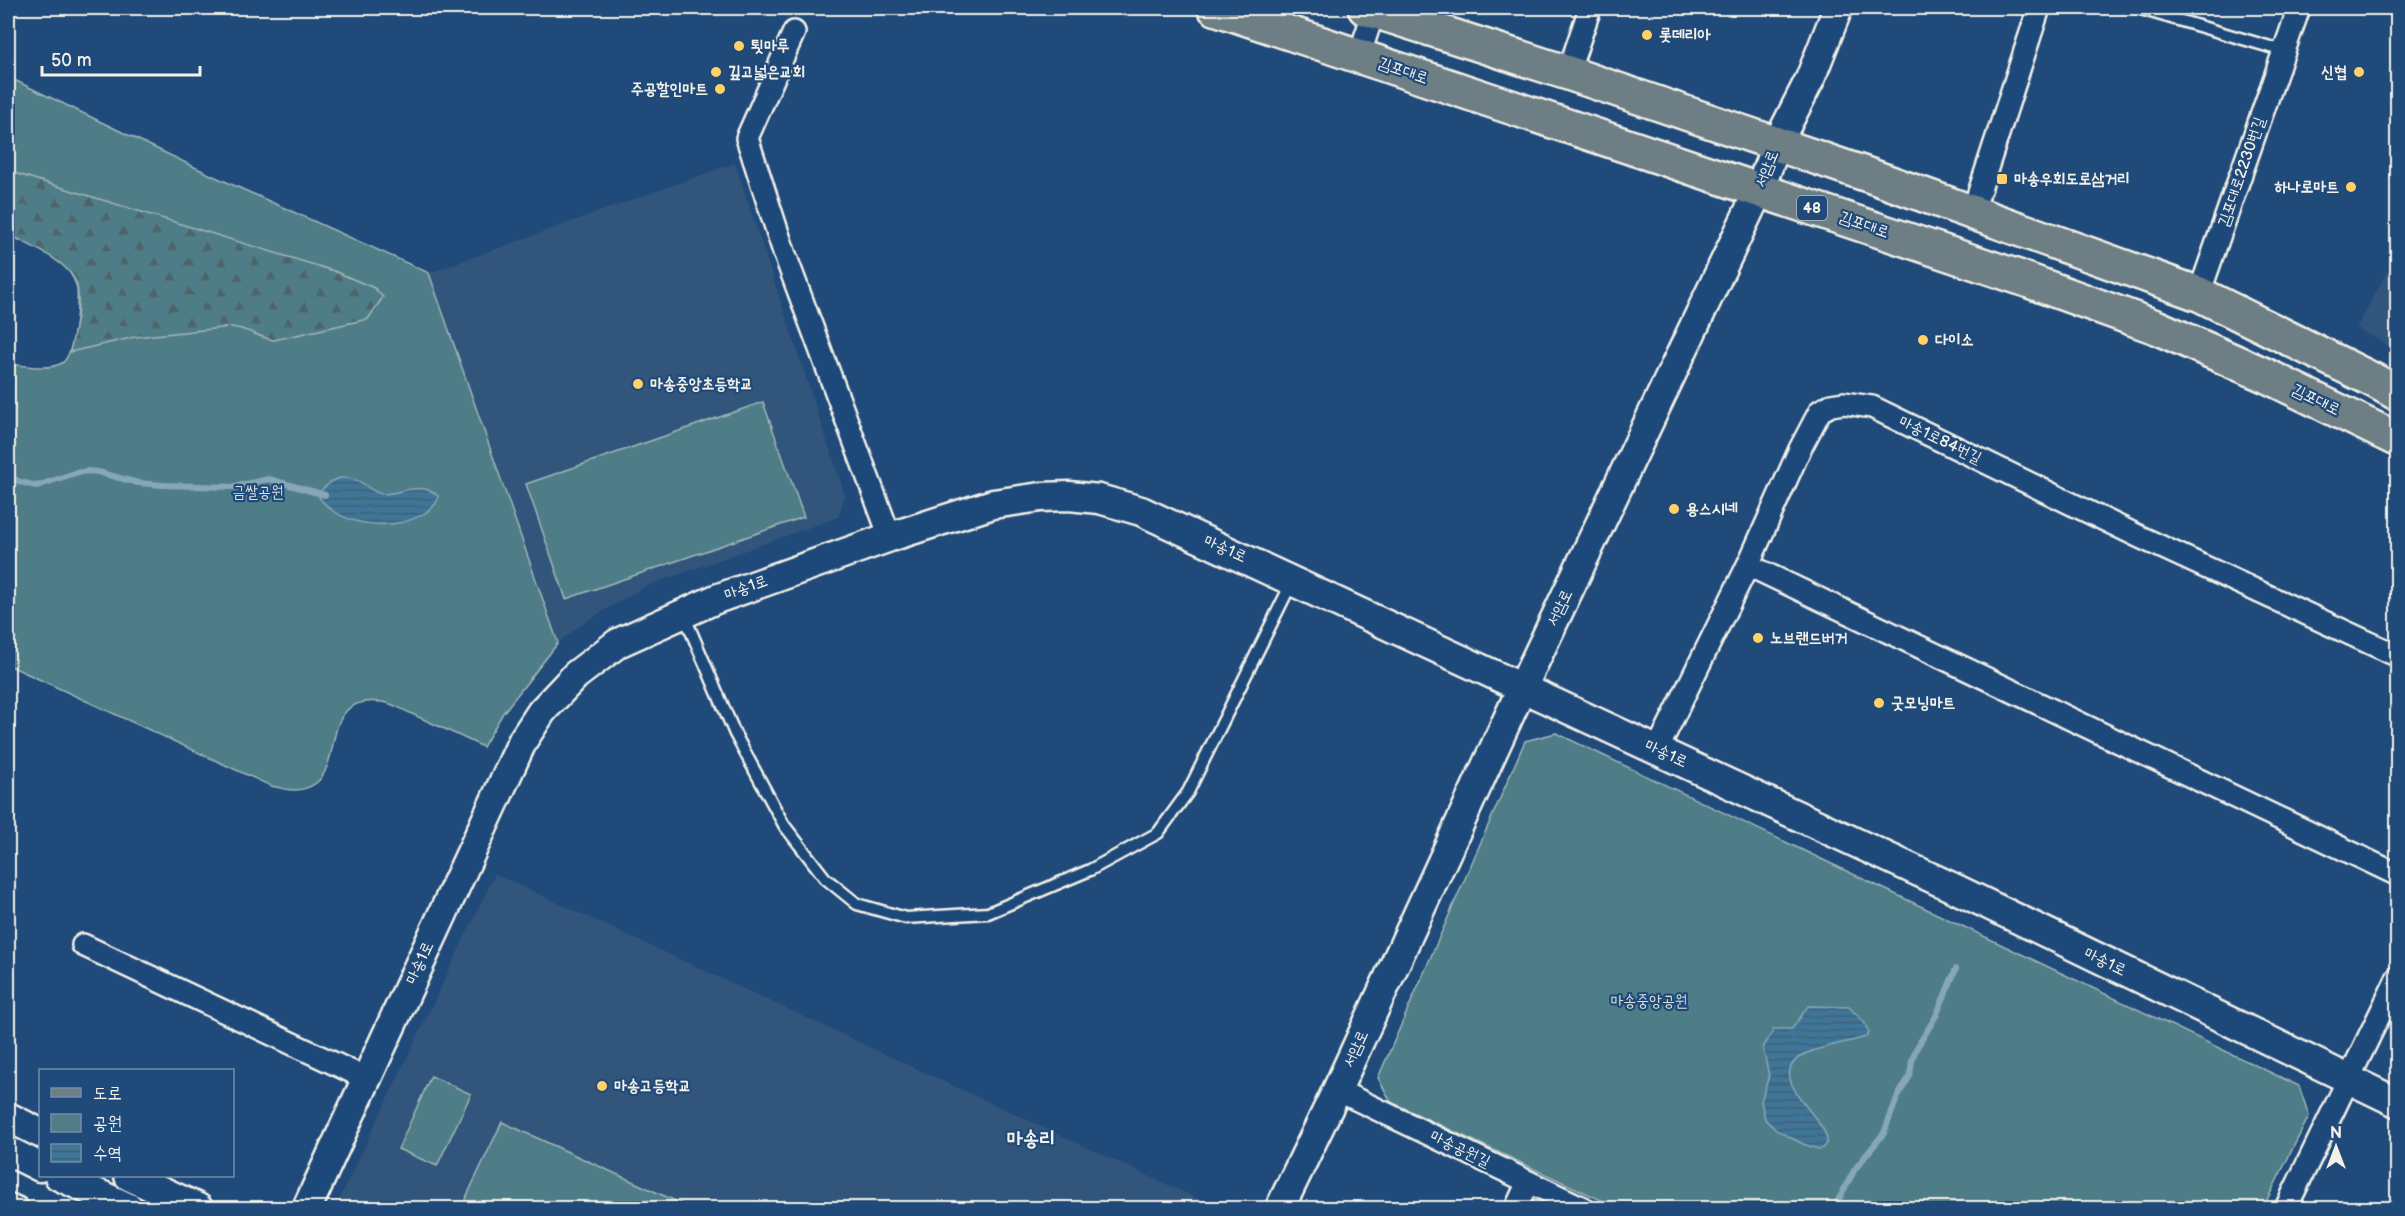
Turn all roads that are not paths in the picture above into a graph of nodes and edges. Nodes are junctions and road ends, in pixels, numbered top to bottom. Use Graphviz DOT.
graph roads {
  1 [pos="1215,8"];
  2 [pos="1590,8"];
  3 [pos="1838,8"];
  4 [pos="2039,8"];
  5 [pos="2137,8"];
  6 [pos="2299,8"];
  7 [pos="1371,9"];
  8 [pos="794,32"];
  9 [pos="2284,51"];
  10 [pos="1359,56"];
  11 [pos="1568,73"];
  12 [pos="1777,144"];
  13 [pos="1759,190"];
  14 [pos="1973,211"];
  15 [pos="2199,294"];
  16 [pos="2391,388"];
  17 [pos="2397,440"];
  18 [pos="890,537"];
  19 [pos="1748,565"];
  20 [pos="1293,580"];
  21 [pos="682,612"];
  22 [pos="2397,656"];
  23 [pos="1522,688"];
  24 [pos="1658,750"];
  25 [pos="2397,875"];
  26 [pos="82,945"];
  27 [pos="2397,977"];
  28 [pos="367,1079"];
  29 [pos="2348,1080"];
  30 [pos="1338,1090"];
  31 [pos="2397,1103"];
  32 [pos="8,1117"];
  33 [pos="39,1132"];
  34 [pos="8,1151"];
  35 [pos="39,1166"];
  36 [pos="61,1177"];
  37 [pos="131,1177"];
  38 [pos="1528,1182"];
  39 [pos="8,1204"];
  40 [pos="16,1209"];
  41 [pos="129,1209"];
  42 [pos="198,1209"];
  43 [pos="307,1209"];
  44 [pos="1280,1209"];
  45 [pos="1516,1209"];
  46 [pos="1583,1209"];
  47 [pos="2286,1209"];
  1 -- 10 [label="main road, 김포대로 / 48"];
  2 -- 11 [label="street"];
  3 -- 12 [label="street, 서암로"];
  4 -- 14 [label="street"];
  5 -- 9 [label="lane"];
  6 -- 9 [label="street, 김포대로2230번길"];
  7 -- 10 [label="street"];
  7 -- 11 [label="main road"];
  8 -- 18 [label="street"];
  9 -- 15 [label="street, 김포대로2230번길"];
  10 -- 13 [label="main road, 김포대로 / 48"];
  11 -- 12 [label="main road"];
  12 -- 13 [label="street, 서암로"];
  12 -- 14 [label="main road"];
  13 -- 17 [label="main road, 김포대로 / 48"];
  13 -- 23 [label="street, 서암로"];
  14 -- 15 [label="main road"];
  15 -- 16 [label="main road"];
  18 -- 20 [label="street, 마송1로"];
  18 -- 21 [label="street, 마송1로"];
  19 -- 22 [label="street, 마송1로84번길"];
  19 -- 24 [label="street, 마송1로84번길"];
  19 -- 25 [label="street"];
  20 -- 21 [label="lane"];
  20 -- 23 [label="street, 마송1로"];
  21 -- 28 [label="street, 마송1로"];
  23 -- 24 [label="street, 마송1로"];
  23 -- 30 [label="street, 서암로"];
  24 -- 29 [label="street, 마송1로"];
  26 -- 28 [label="street"];
  27 -- 29 [label="street"];
  28 -- 43 [label="street, 마송1로"];
  29 -- 31 [label="street, 마송1로"];
  29 -- 47 [label="street"];
  30 -- 38 [label="street, 마송공원길"];
  30 -- 44 [label="street, 서암로"];
  32 -- 33 [label="street"];
  34 -- 35 [label="street"];
  36 -- 41 [label="street"];
  37 -- 42 [label="street"];
  38 -- 45 [label="street"];
  38 -- 46 [label="street, 마송공원길"];
  39 -- 40 [label="street"];
}
